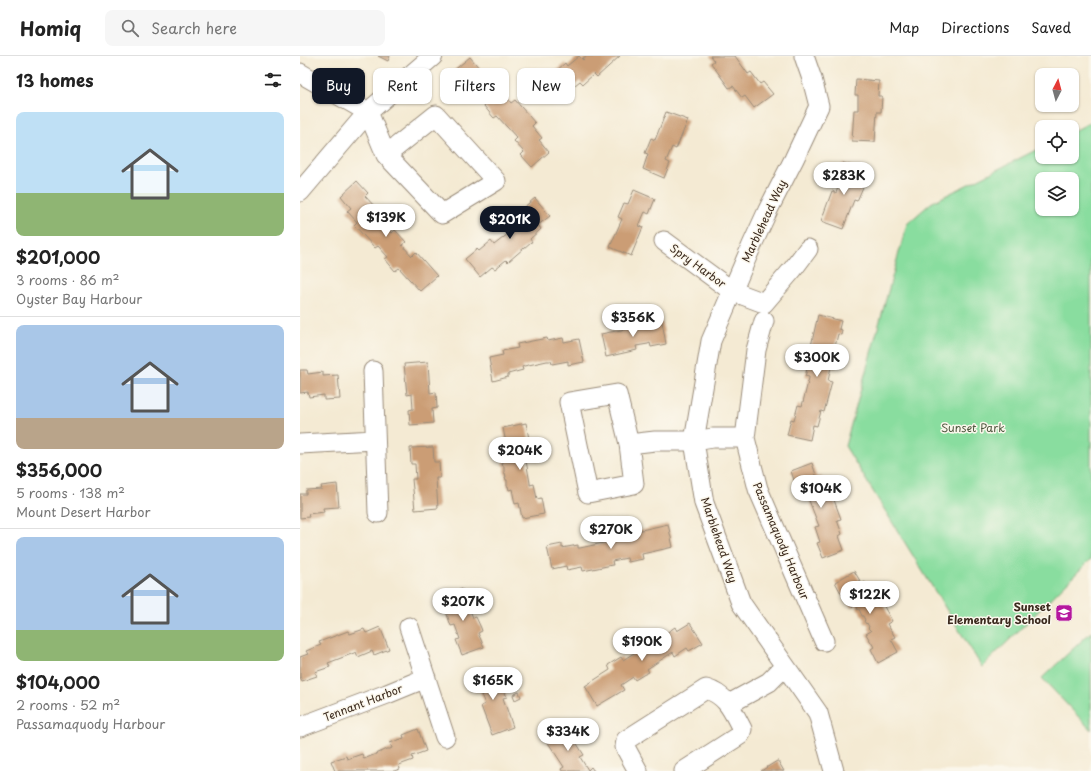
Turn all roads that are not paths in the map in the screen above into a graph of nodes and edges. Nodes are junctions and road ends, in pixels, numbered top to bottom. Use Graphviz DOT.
graph roads {
  1 [pos="433,56"];
  2 [pos="804,56"];
  3 [pos="300,73"];
  4 [pos="368,112"];
  5 [pos="386,155"];
  6 [pos="300,192"];
  7 [pos="664,241"];
  8 [pos="808,249"];
  9 [pos="732,291"];
  10 [pos="764,322"];
  11 [pos="373,371"];
  12 [pos="745,438"];
  13 [pos="375,440"];
  14 [pos="694,441"];
  15 [pos="300,444"];
  16 [pos="629,444"];
  17 [pos="378,513"];
  18 [pos="409,627"];
  19 [pos="824,641"];
  20 [pos="785,666"];
  21 [pos="426,678"];
  22 [pos="729,704"];
  23 [pos="300,727"];
  24 [pos="445,737"];
  25 [pos="638,771"];
  26 [pos="684,771"];
  27 [pos="834,771"];
  1 -- 4 [label="street"];
  2 -- 9 [label="street, Marblehead Way"];
  3 -- 4 [label="street"];
  4 -- 5 [label="street"];
  4 -- 6 [label="street"];
  5 -- 5 [label="street"];
  7 -- 9 [label="street, Spry Harbor"];
  8 -- 9 [label="street, Spry Harbor"];
  9 -- 14 [label="street, Marblehead Way"];
  10 -- 12 [label="street, Passamaquody Harbour"];
  11 -- 13 [label="street"];
  12 -- 14 [label="street"];
  12 -- 19 [label="street, Passamaquody Harbour"];
  13 -- 15 [label="street"];
  13 -- 17 [label="street"];
  14 -- 16 [label="street"];
  14 -- 20 [label="street, Marblehead Way"];
  16 -- 16 [label="street"];
  18 -- 21 [label="street"];
  20 -- 22 [label="street"];
  20 -- 27 [label="street, Marblehead Way"];
  21 -- 23 [label="street, Tennant Harbor"];
  21 -- 24 [label="street"];
  22 -- 25 [label="street"];
  22 -- 26 [label="street"];
}
